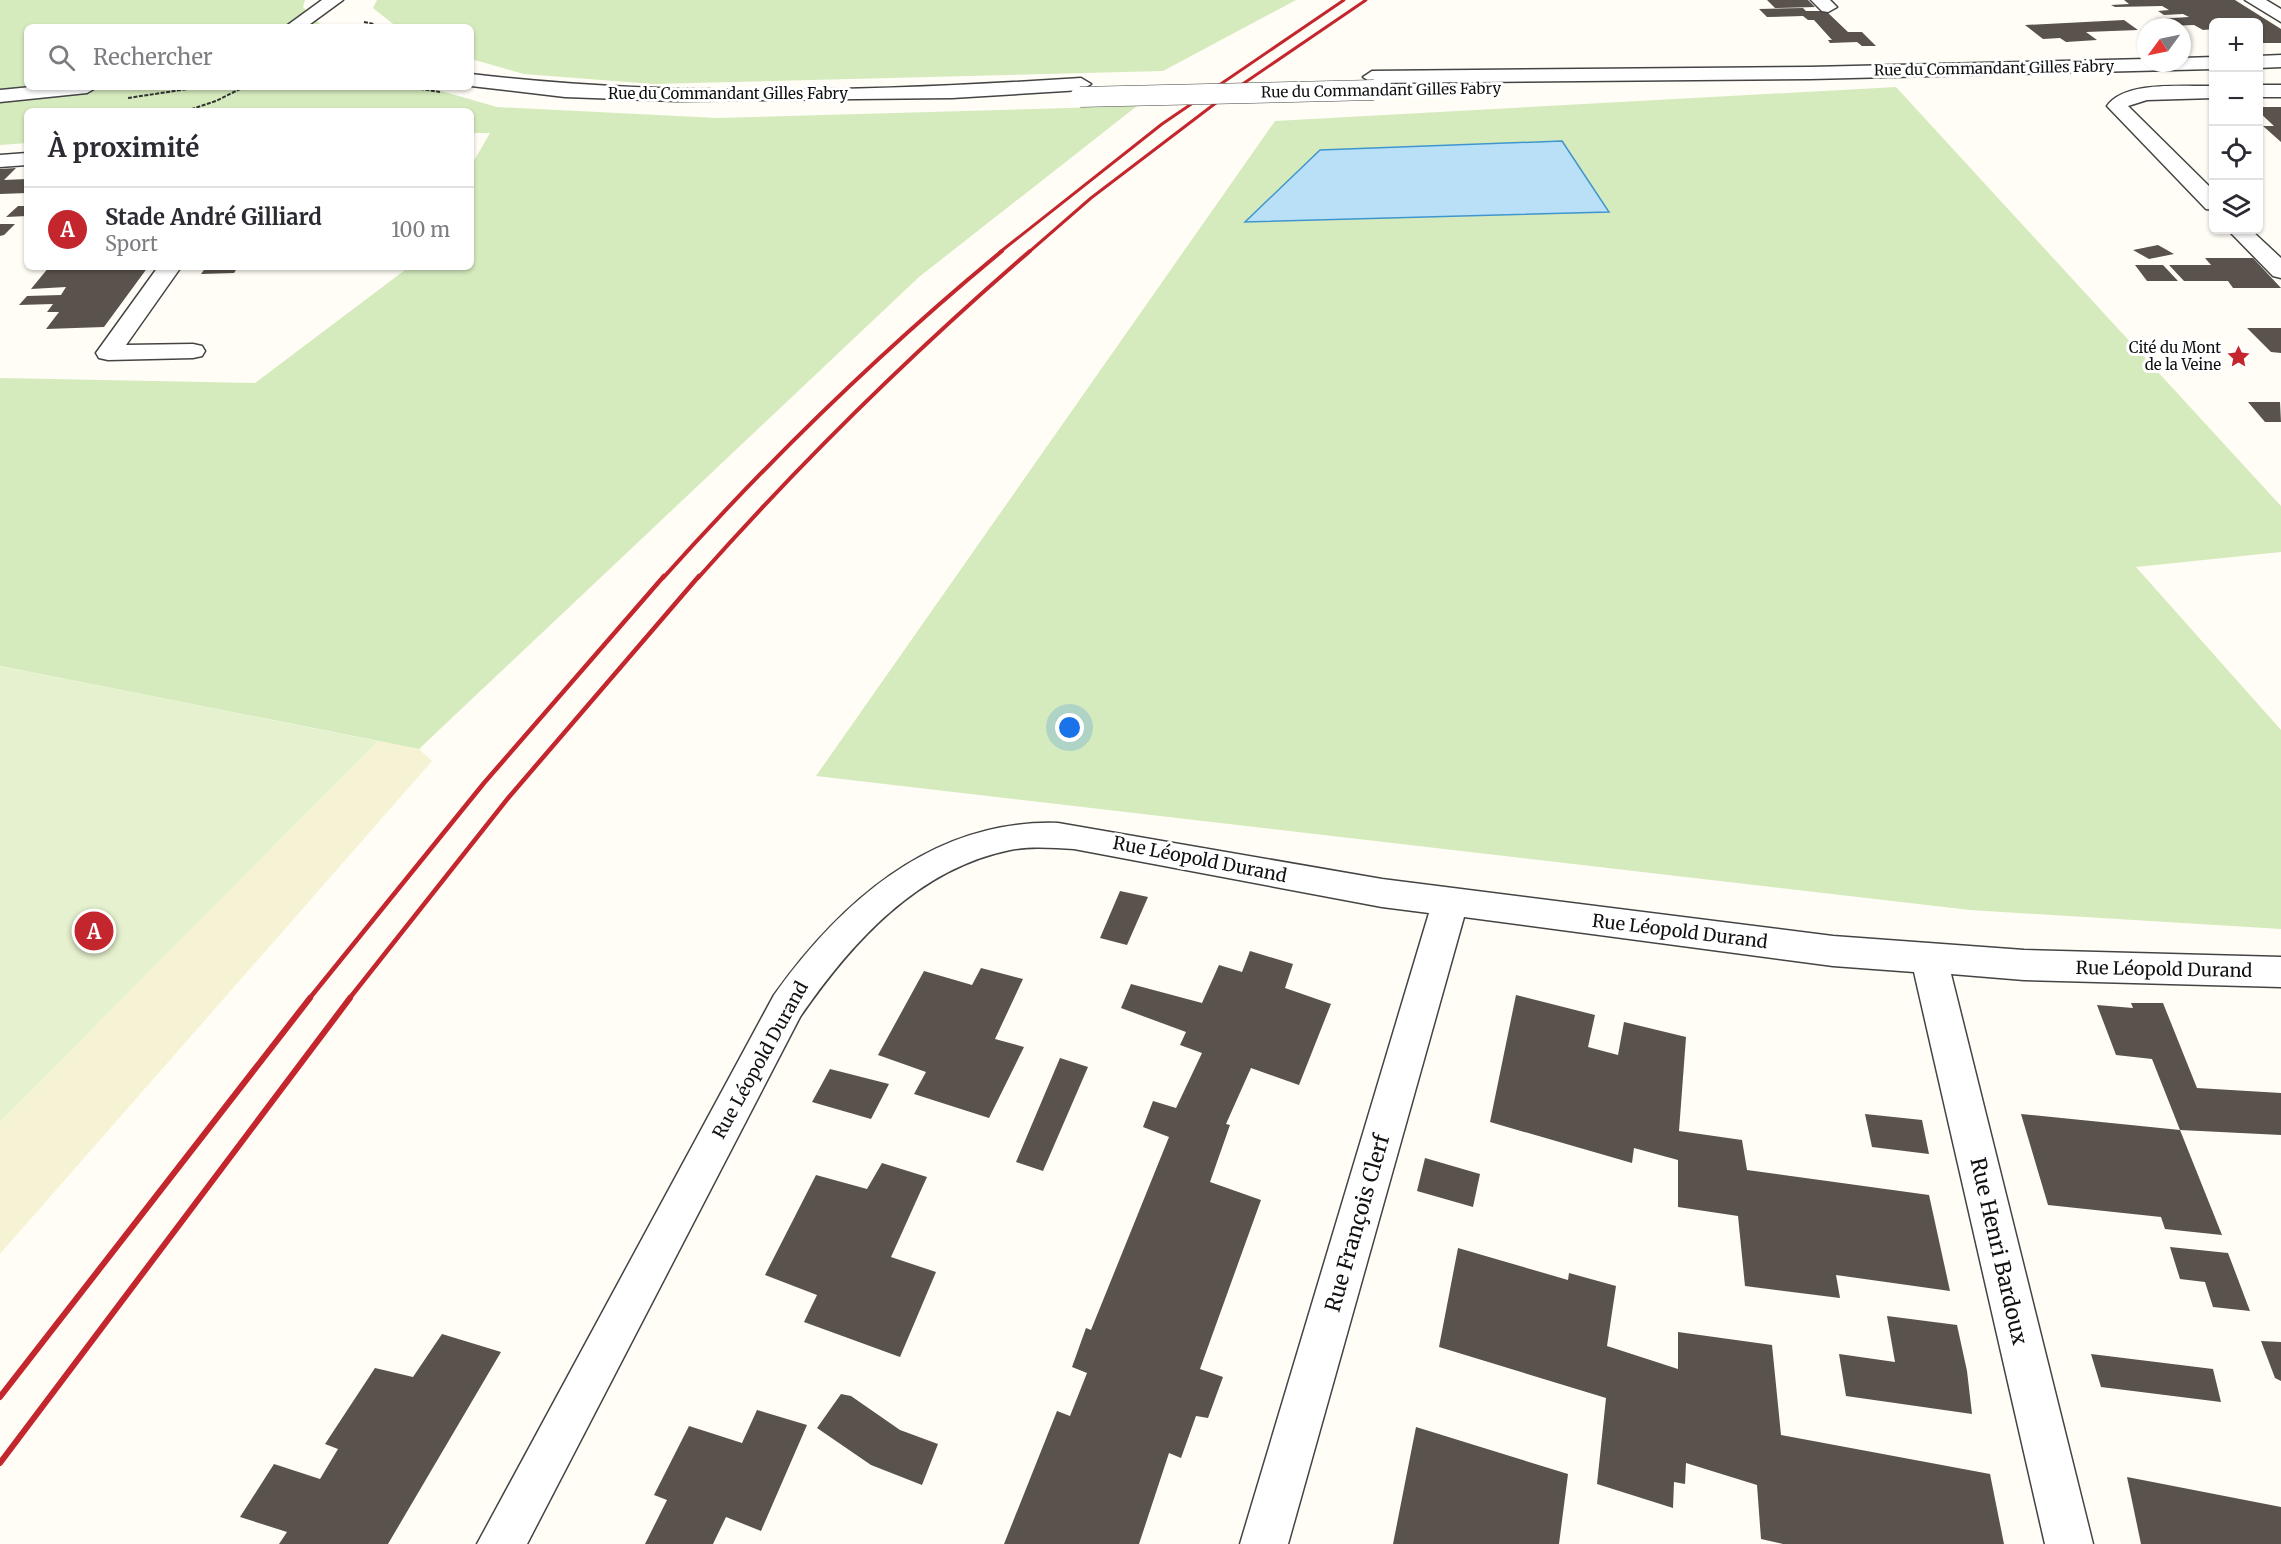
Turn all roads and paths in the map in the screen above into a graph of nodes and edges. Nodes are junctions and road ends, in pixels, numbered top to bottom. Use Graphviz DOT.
graph roads {
  1 [pos="334,0"];
  2 [pos="2254,0"];
  3 [pos="2281,17"];
  4 [pos="301,23"];
  5 [pos="2263,62"];
  6 [pos="2281,62"];
  7 [pos="2209,63"];
  8 [pos="474,74"];
  9 [pos="474,80"];
  10 [pos="505,84"];
  11 [pos="58,90"];
  12 [pos="238,90"];
  13 [pos="2263,91"];
  14 [pos="2281,91"];
  15 [pos="2209,92"];
  16 [pos="0,96"];
  17 [pos="195,108"];
  18 [pos="24,159"];
  19 [pos="0,161"];
  20 [pos="2209,199"];
  21 [pos="2243,234"];
  22 [pos="168,270"];
  23 [pos="2281,271"];
  24 [pos="193,351"];
  25 [pos="1450,902"];
  26 [pos="1929,958"];
  27 [pos="2281,972"];
  28 [pos="501,1544"];
  29 [pos="1264,1544"];
  30 [pos="2069,1544"];
  1 -- 4 [label="street"];
  2 -- 3 [label="street"];
  5 -- 6 [label="street"];
  7 -- 10 [label="street, Rue du Commandant Gilles Fabry, bridge"];
  8 -- 10 [label="street, Rue du Commandant Gilles Fabry"];
  9 -- 10 [label="street, Rue du Commandant Gilles Fabry"];
  11 -- 16 [label="street"];
  12 -- 17 [label="path"];
  13 -- 14 [label="street"];
  15 -- 20 [label="street"];
  18 -- 19 [label="street"];
  21 -- 23 [label="street"];
  22 -- 24 [label="street"];
  25 -- 26 [label="street, Rue Léopold Durand"];
  25 -- 28 [label="street, Rue Léopold Durand"];
  25 -- 29 [label="street, Rue François Clerf"];
  26 -- 27 [label="street, Rue Léopold Durand"];
  26 -- 30 [label="street, Rue Henri Bardoux"];
}
